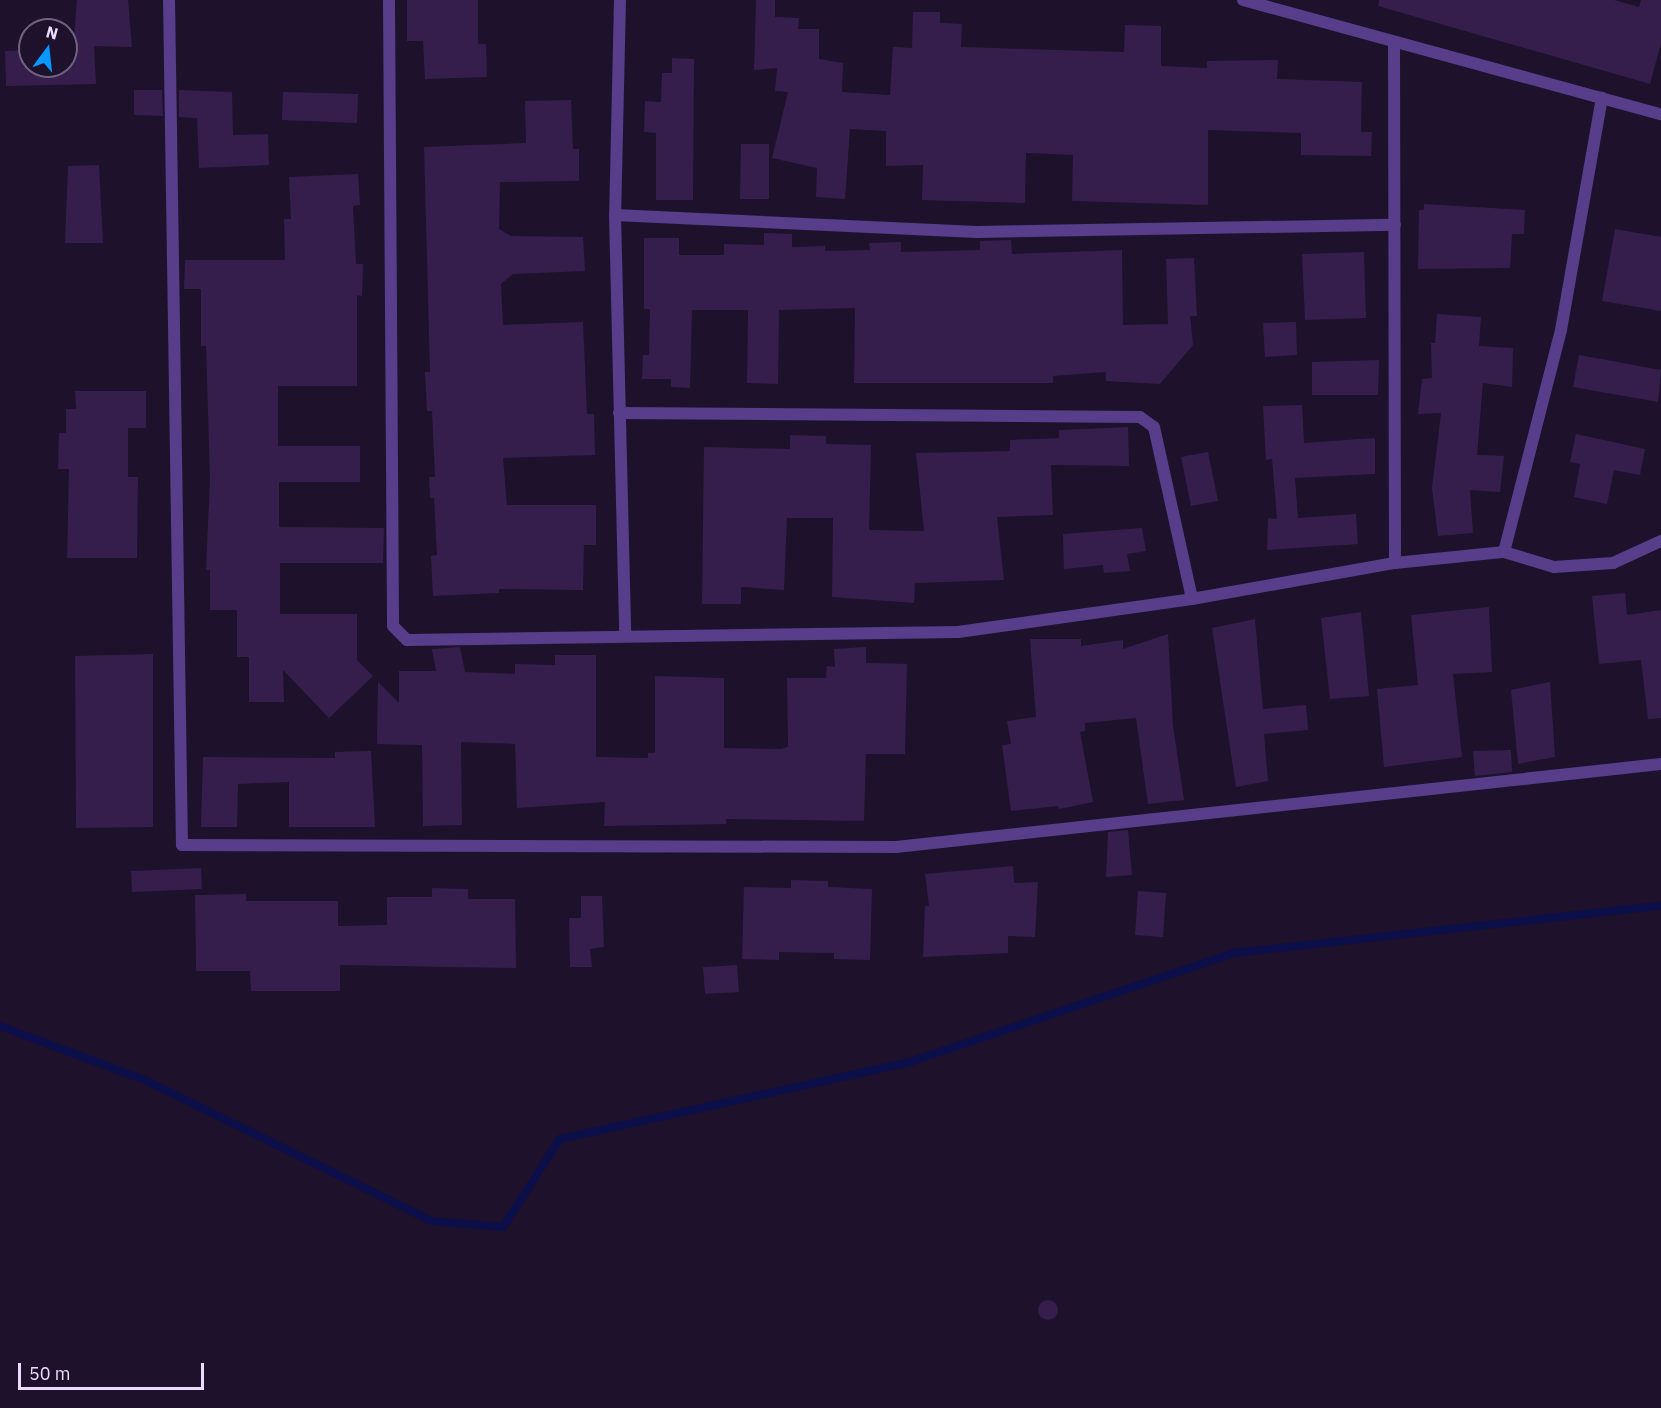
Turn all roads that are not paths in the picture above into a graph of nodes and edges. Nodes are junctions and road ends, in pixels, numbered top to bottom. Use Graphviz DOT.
graph roads {
  1 [pos="169,0"];
  2 [pos="389,0"];
  3 [pos="620,0"];
  4 [pos="1243,0"];
  5 [pos="1394,42"];
  6 [pos="1602,98"];
  7 [pos="1661,114"];
  8 [pos="615,215"];
  9 [pos="1395,225"];
  10 [pos="619,413"];
  11 [pos="1661,541"];
  12 [pos="1504,552"];
  13 [pos="1395,563"];
  14 [pos="1192,599"];
  15 [pos="624,636"];
  16 [pos="1661,764"];
  1 -- 16 [label="street"];
  2 -- 15 [label="street"];
  3 -- 8 [label="street"];
  4 -- 5 [label="street"];
  5 -- 6 [label="street"];
  5 -- 9 [label="street"];
  6 -- 7 [label="street"];
  6 -- 12 [label="street"];
  8 -- 9 [label="street"];
  8 -- 10 [label="street"];
  9 -- 13 [label="street"];
  10 -- 14 [label="street"];
  10 -- 15 [label="street"];
  11 -- 12 [label="street"];
  12 -- 13 [label="street"];
  13 -- 14 [label="street"];
  14 -- 15 [label="street"];
}
